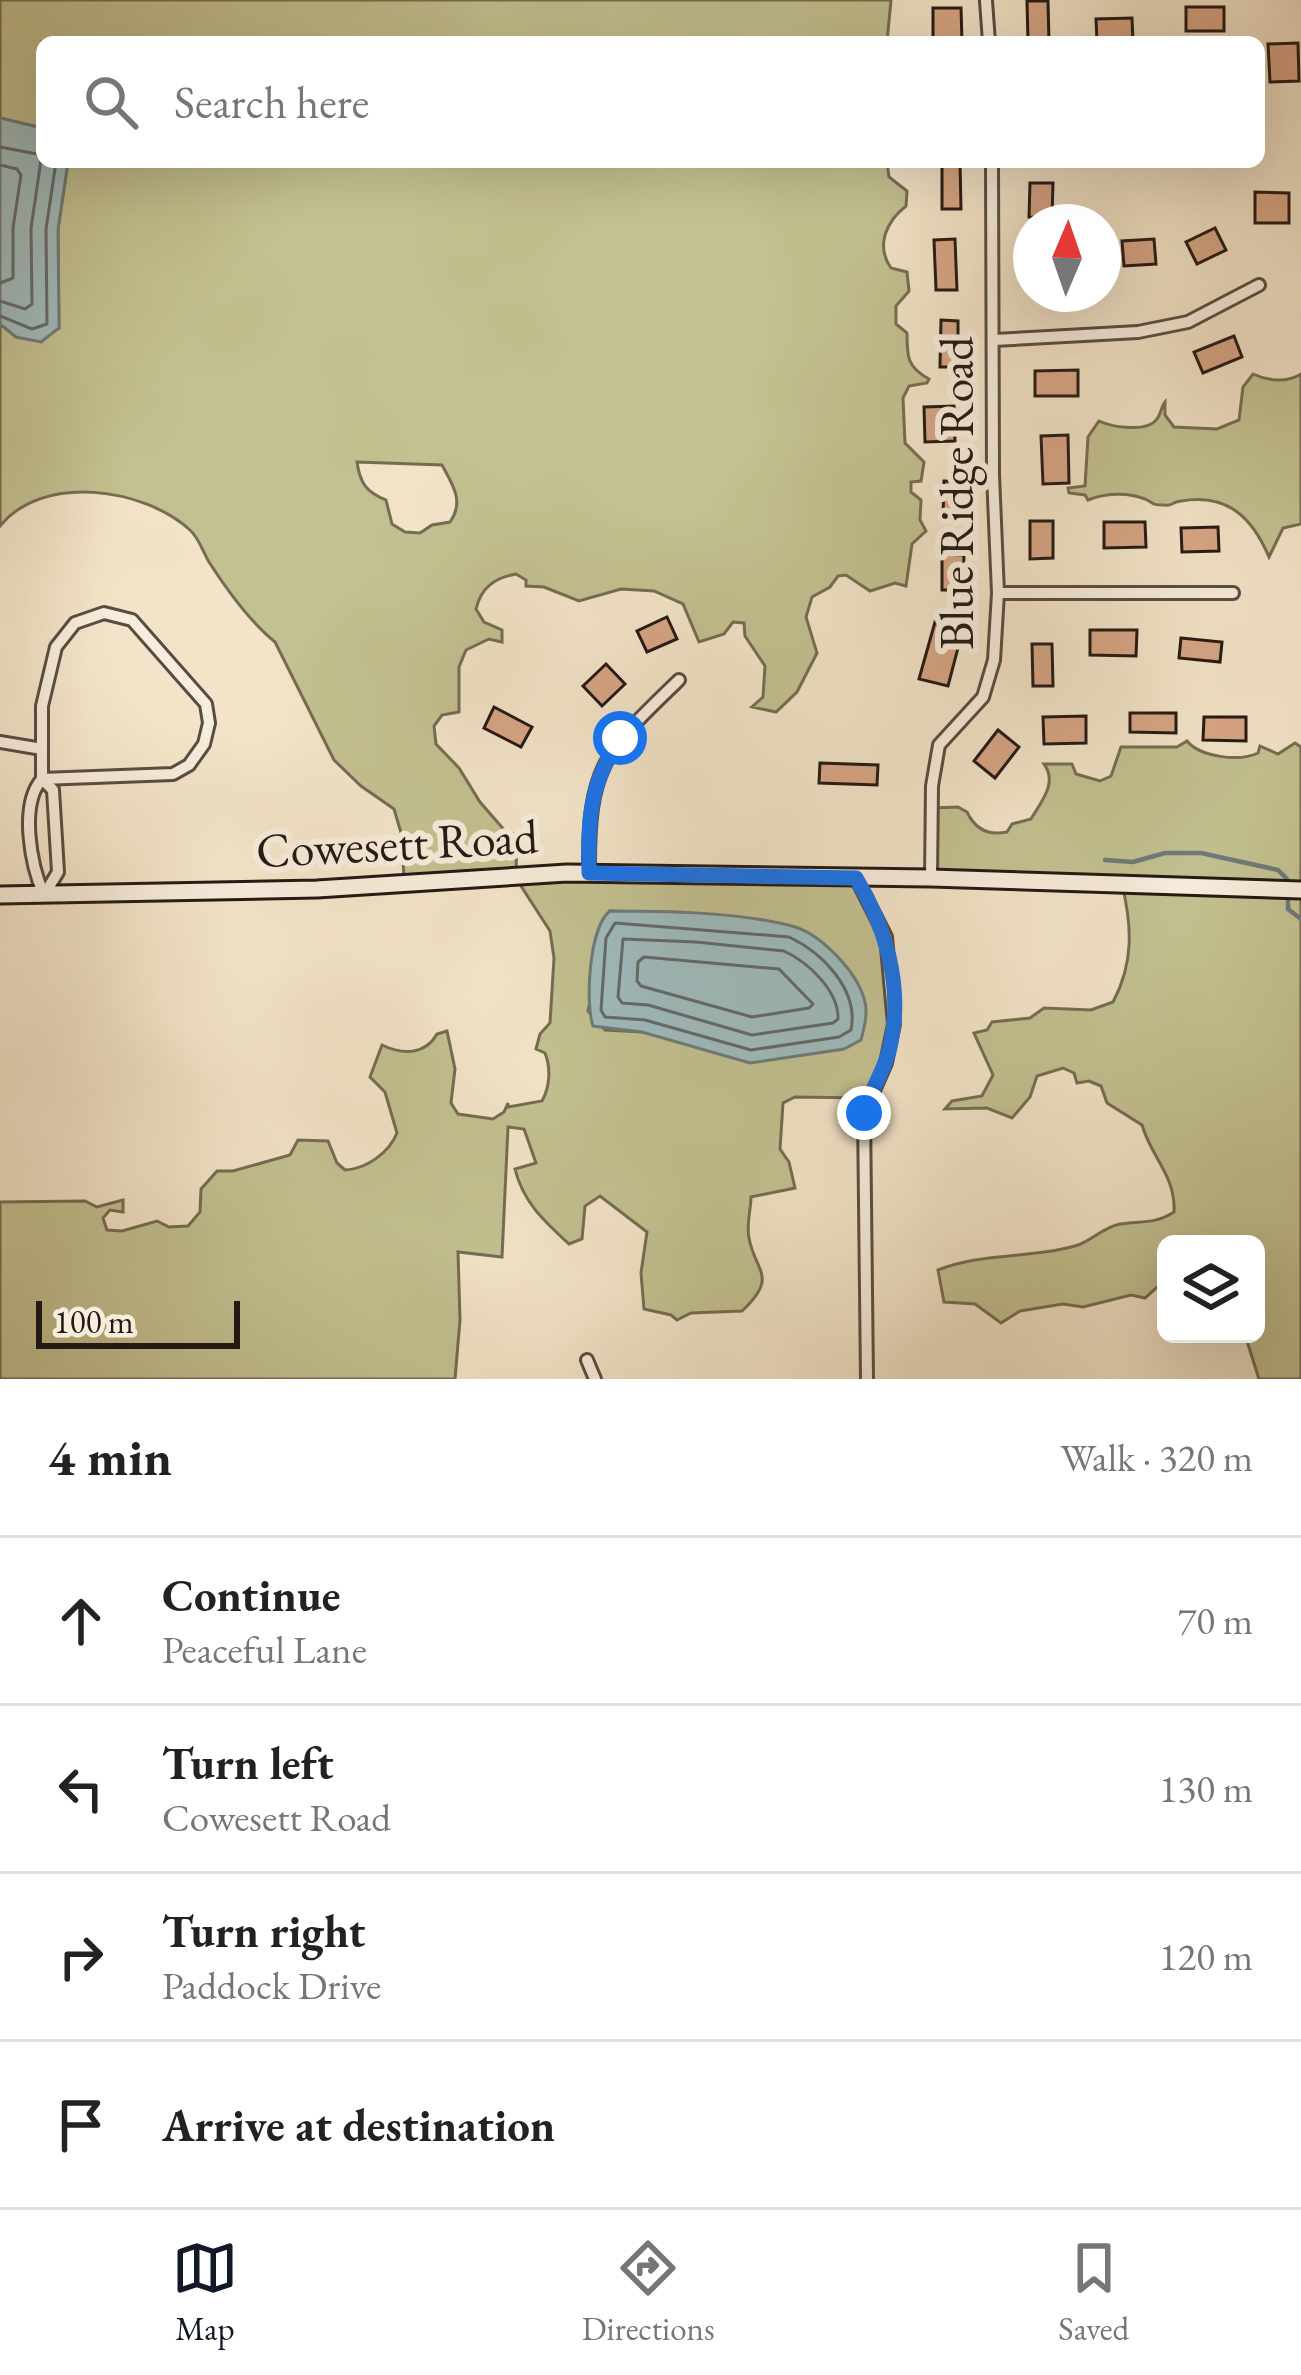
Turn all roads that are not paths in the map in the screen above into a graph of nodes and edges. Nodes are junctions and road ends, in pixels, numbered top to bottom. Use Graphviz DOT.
graph roads {
  1 [pos="986,1"];
  2 [pos="989,36"];
  3 [pos="992,168"];
  4 [pos="1259,285"];
  5 [pos="994,340"];
  6 [pos="998,593"];
  7 [pos="1233,593"];
  8 [pos="679,680"];
  9 [pos="0,742"];
  10 [pos="42,748"];
  11 [pos="42,779"];
  12 [pos="589,873"];
  13 [pos="856,878"];
  14 [pos="931,878"];
  15 [pos="1301,890"];
  16 [pos="0,895"];
  17 [pos="44,895"];
  18 [pos="587,1360"];
  19 [pos="596,1379"];
  20 [pos="867,1379"];
  1 -- 2 [label="street"];
  3 -- 5 [label="street, Blue Ridge Road"];
  4 -- 5 [label="street"];
  5 -- 6 [label="street, Blue Ridge Road"];
  6 -- 7 [label="street"];
  6 -- 14 [label="street, Blue Ridge Road"];
  8 -- 12 [label="street"];
  9 -- 10 [label="street"];
  10 -- 11 [label="street"];
  10 -- 11 [label="street"];
  11 -- 17 [label="street"];
  11 -- 17 [label="street"];
  12 -- 13 [label="main road, Cowesett Road"];
  12 -- 17 [label="main road, Cowesett Road"];
  13 -- 14 [label="main road, Cowesett Road"];
  13 -- 20 [label="street"];
  14 -- 15 [label="main road, Cowesett Road"];
  16 -- 17 [label="main road, Cowesett Road"];
  18 -- 19 [label="street"];
}
